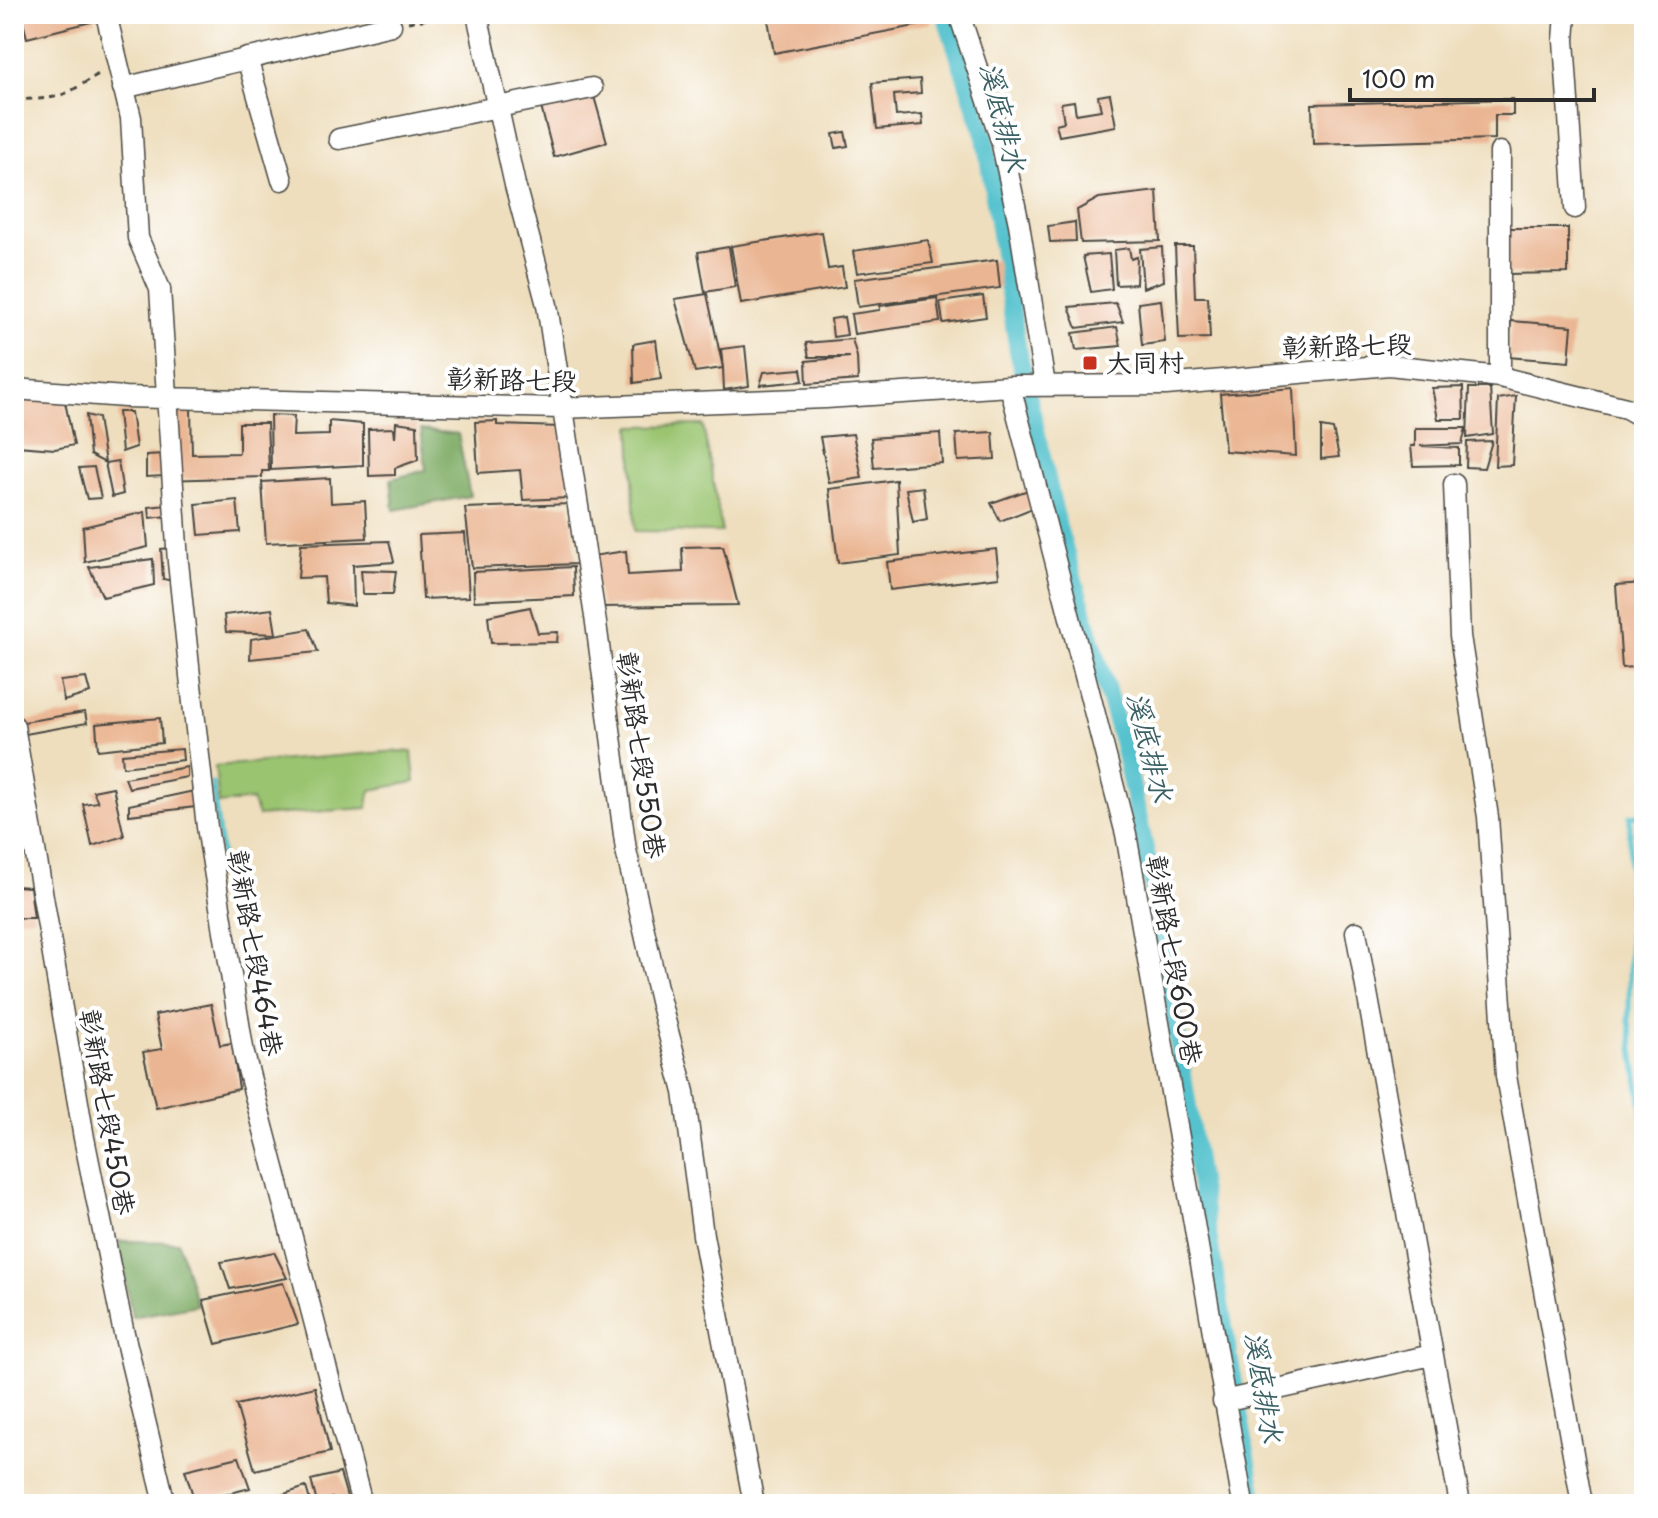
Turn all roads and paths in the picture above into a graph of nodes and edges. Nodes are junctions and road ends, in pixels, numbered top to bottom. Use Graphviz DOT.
graph roads {
  1 [pos="106,14"];
  2 [pos="460,14"];
  3 [pos="477,14"];
  4 [pos="959,14"];
  5 [pos="1566,14"];
  6 [pos="391,25"];
  7 [pos="247,58"];
  8 [pos="117,62"];
  9 [pos="123,88"];
  10 [pos="592,88"];
  11 [pos="14,99"];
  12 [pos="497,106"];
  13 [pos="339,139"];
  14 [pos="1500,152"];
  15 [pos="282,180"];
  16 [pos="1575,208"];
  17 [pos="1500,377"];
  18 [pos="1045,385"];
  19 [pos="1010,386"];
  20 [pos="14,389"];
  21 [pos="169,398"];
  22 [pos="561,408"];
  23 [pos="1644,418"];
  24 [pos="1454,484"];
  25 [pos="14,726"];
  26 [pos="1356,932"];
  27 [pos="1432,1355"];
  28 [pos="1223,1401"];
  29 [pos="165,1504"];
  30 [pos="362,1504"];
  31 [pos="754,1504"];
  32 [pos="1243,1504"];
  33 [pos="1460,1504"];
  34 [pos="1582,1504"];
  1 -- 8 [label="street, 彰新路七段464巷"];
  2 -- 6 [label="path"];
  3 -- 12 [label="street, 彰新路七段550巷"];
  4 -- 18 [label="street"];
  5 -- 16 [label="street"];
  6 -- 7 [label="street"];
  7 -- 9 [label="street"];
  7 -- 15 [label="street"];
  8 -- 9 [label="street, 彰新路七段464巷"];
  8 -- 11 [label="path"];
  9 -- 21 [label="street, 彰新路七段464巷"];
  10 -- 12 [label="street"];
  12 -- 13 [label="street"];
  12 -- 22 [label="street, 彰新路七段550巷"];
  14 -- 17 [label="street"];
  17 -- 18 [label="street, 彰新路七段"];
  17 -- 23 [label="street, 彰新路七段"];
  18 -- 19 [label="street, 彰新路七段"];
  19 -- 22 [label="street, 彰新路七段"];
  19 -- 28 [label="street, 彰新路七段600巷"];
  20 -- 21 [label="street, 彰新路七段"];
  21 -- 22 [label="street, 彰新路七段"];
  21 -- 30 [label="street, 彰新路七段464巷"];
  22 -- 31 [label="street, 彰新路七段550巷"];
  24 -- 34 [label="street"];
  25 -- 29 [label="street, 彰新路七段450巷"];
  26 -- 27 [label="street"];
  27 -- 28 [label="street"];
  27 -- 33 [label="street"];
  28 -- 32 [label="street, 彰新路七段600巷"];
}
